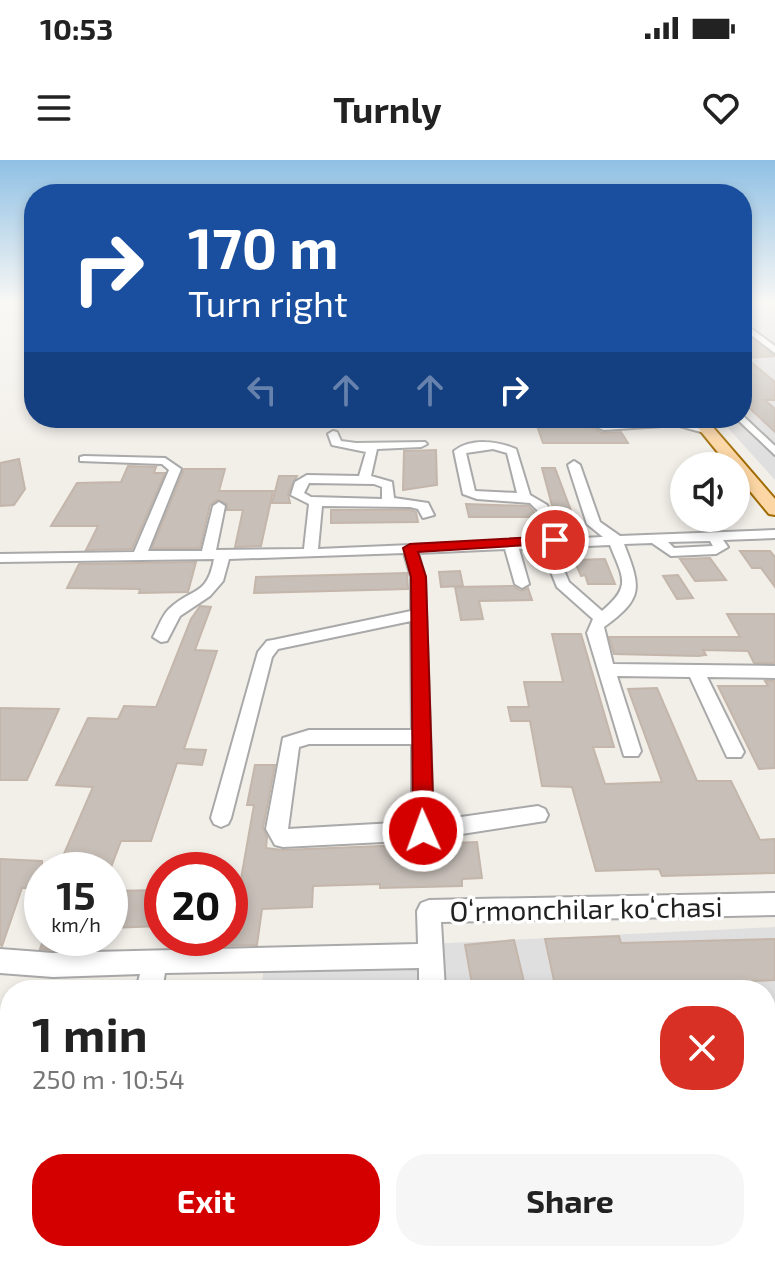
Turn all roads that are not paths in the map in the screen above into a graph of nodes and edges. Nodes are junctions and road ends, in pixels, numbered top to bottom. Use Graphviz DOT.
graph roads {
  1 [pos="714,428"];
  2 [pos="715,428"];
  3 [pos="752,428"];
  4 [pos="333,434"];
  5 [pos="421,444"];
  6 [pos="358,446"];
  7 [pos="775,452"];
  8 [pos="84,459"];
  9 [pos="574,465"];
  10 [pos="339,479"];
  11 [pos="364,480"];
  12 [pos="775,486"];
  13 [pos="524,497"];
  14 [pos="320,501"];
  15 [pos="388,503"];
  16 [pos="219,506"];
  17 [pos="775,510"];
  18 [pos="428,515"];
  19 [pos="775,534"];
  20 [pos="615,539"];
  21 [pos="555,540"];
  22 [pos="510,543"];
  23 [pos="410,548"];
  24 [pos="311,553"];
  25 [pos="215,556"];
  26 [pos="139,557"];
  27 [pos="552,557"];
  28 [pos="0,558"];
  29 [pos="522,584"];
  30 [pos="419,614"];
  31 [pos="603,620"];
  32 [pos="161,637"];
  33 [pos="607,670"];
  34 [pos="695,670"];
  35 [pos="775,672"];
  36 [pos="421,737"];
  37 [pos="631,751"];
  38 [pos="734,752"];
  39 [pos="538,815"];
  40 [pos="221,818"];
  41 [pos="423,831"];
  42 [pos="775,904"];
  43 [pos="429,956"];
  44 [pos="155,961"];
  45 [pos="1,965"];
  46 [pos="151,980"];
  47 [pos="431,980"];
  1 -- 17 [label="main road"];
  2 -- 12 [label="main road"];
  3 -- 7 [label="street"];
  4 -- 6 [label="street"];
  5 -- 6 [label="street"];
  6 -- 11 [label="street"];
  8 -- 26 [label="street"];
  9 -- 20 [label="street"];
  10 -- 11 [label="street"];
  10 -- 14 [label="street"];
  10 -- 14 [label="street"];
  11 -- 15 [label="street"];
  13 -- 13 [label="street"];
  13 -- 21 [label="street"];
  14 -- 15 [label="street"];
  14 -- 24 [label="street"];
  15 -- 18 [label="street"];
  16 -- 25 [label="street"];
  19 -- 20 [label="street"];
  20 -- 21 [label="street"];
  20 -- 31 [label="street"];
  21 -- 22 [label="street"];
  22 -- 23 [label="street"];
  22 -- 29 [label="street"];
  23 -- 24 [label="street"];
  23 -- 30 [label="street"];
  24 -- 25 [label="street"];
  25 -- 26 [label="street"];
  25 -- 32 [label="street"];
  26 -- 28 [label="street"];
  27 -- 31 [label="street"];
  30 -- 36 [label="street"];
  30 -- 40 [label="street"];
  31 -- 33 [label="street"];
  33 -- 34 [label="street"];
  33 -- 37 [label="street"];
  34 -- 35 [label="street"];
  34 -- 38 [label="street"];
  36 -- 41 [label="street"];
  36 -- 41 [label="street"];
  39 -- 41 [label="street"];
  42 -- 43 [label="street, Oʻrmonchilar koʻchasi"];
  43 -- 44 [label="street"];
  43 -- 47 [label="street, Oʻrmonchilar koʻchasi"];
  44 -- 45 [label="street"];
  44 -- 46 [label="street"];
}
